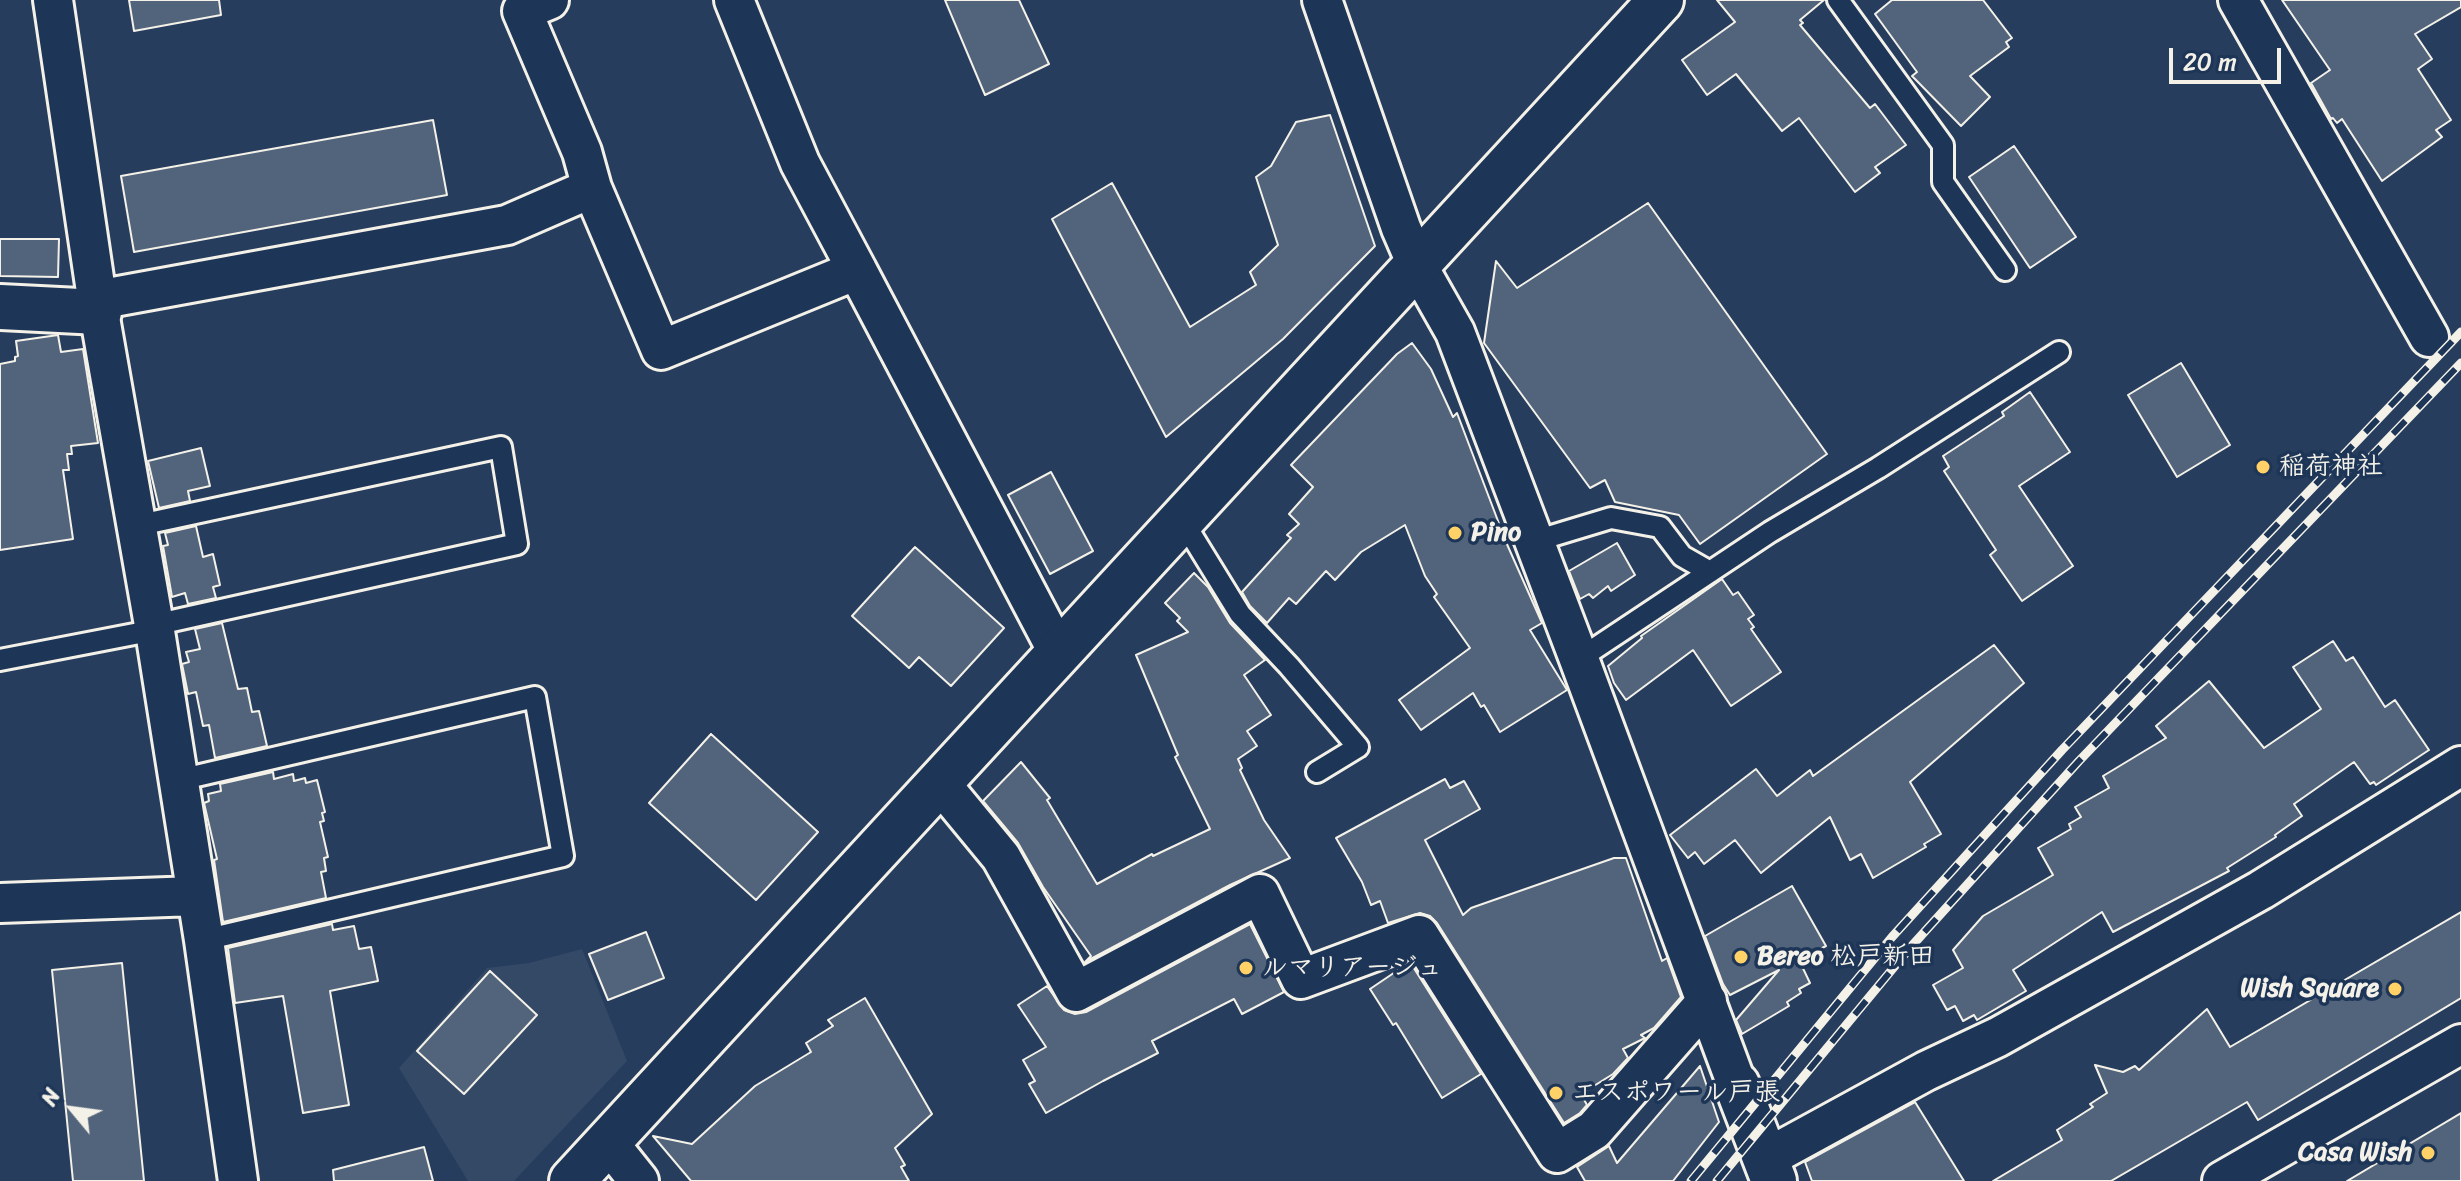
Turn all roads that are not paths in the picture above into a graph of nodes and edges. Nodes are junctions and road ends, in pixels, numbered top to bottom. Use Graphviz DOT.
graph roads {
  1 [pos="53,0"];
  2 [pos="549,0"];
  3 [pos="734,0"];
  4 [pos="1322,0"];
  5 [pos="1661,0"];
  6 [pos="1838,0"];
  7 [pos="2238,0"];
  8 [pos="592,188"];
  9 [pos="1417,265"];
  10 [pos="857,270"];
  11 [pos="2005,270"];
  12 [pos="98,306"];
  13 [pos="0,307"];
  14 [pos="2429,337"];
  15 [pos="2059,352"];
  16 [pos="1181,518"];
  17 [pos="135,526"];
  18 [pos="1535,541"];
  19 [pos="1710,572"];
  20 [pos="154,627"];
  21 [pos="1059,654"];
  22 [pos="1579,659"];
  23 [pos="0,660"];
  24 [pos="2461,766"];
  25 [pos="1317,772"];
  26 [pos="179,780"];
  27 [pos="940,783"];
  28 [pos="196,896"];
  29 [pos="0,903"];
  30 [pos="204,940"];
  31 [pos="1707,1001"];
  32 [pos="2461,1044"];
  33 [pos="1737,1085"];
  34 [pos="608,1142"];
  35 [pos="1769,1170"];
  36 [pos="238,1181"];
  37 [pos="572,1181"];
  38 [pos="639,1181"];
  39 [pos="2222,1181"];
  1 -- 12 [label="street"];
  2 -- 8 [label="street"];
  3 -- 10 [label="street"];
  4 -- 9 [label="street"];
  5 -- 9 [label="street"];
  6 -- 11 [label="lane"];
  7 -- 14 [label="street"];
  8 -- 10 [label="street"];
  8 -- 12 [label="street"];
  9 -- 16 [label="street"];
  9 -- 18 [label="street"];
  10 -- 21 [label="street"];
  12 -- 13 [label="street"];
  12 -- 17 [label="street"];
  15 -- 19 [label="lane"];
  16 -- 21 [label="street"];
  16 -- 25 [label="lane"];
  17 -- 20 [label="street"];
  17 -- 20 [label="lane"];
  18 -- 19 [label="lane"];
  18 -- 22 [label="street"];
  19 -- 22 [label="lane"];
  20 -- 23 [label="lane"];
  20 -- 26 [label="street"];
  21 -- 27 [label="street"];
  22 -- 31 [label="street"];
  24 -- 35 [label="street"];
  26 -- 28 [label="street"];
  26 -- 30 [label="lane"];
  27 -- 31 [label="street"];
  27 -- 34 [label="street"];
  28 -- 29 [label="street"];
  28 -- 30 [label="street"];
  30 -- 36 [label="street"];
  31 -- 33 [label="street"];
  32 -- 39 [label="street"];
  33 -- 35 [label="street"];
  34 -- 37 [label="street"];
  34 -- 38 [label="street"];
}
